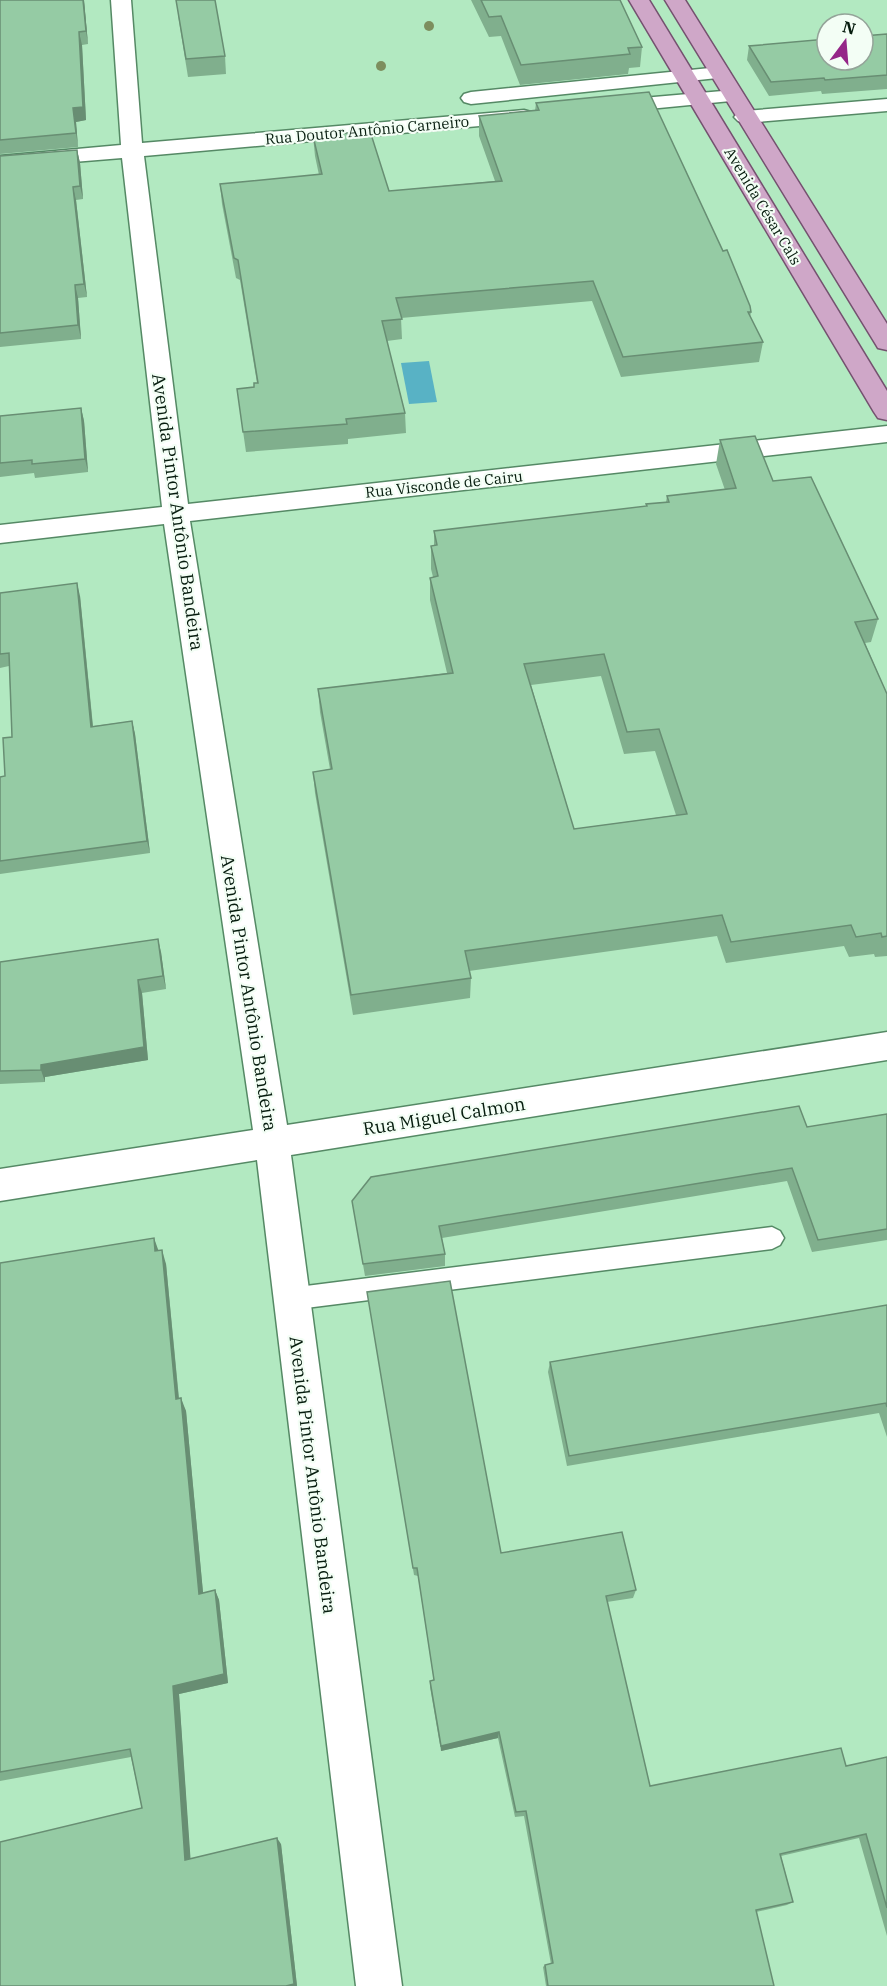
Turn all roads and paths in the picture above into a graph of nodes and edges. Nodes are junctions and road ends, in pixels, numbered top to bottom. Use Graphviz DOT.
graph roads {
  1 [pos="121,0"];
  2 [pos="639,0"];
  3 [pos="675,0"];
  4 [pos="720,73"];
  5 [pos="684,76"];
  6 [pos="734,96"];
  7 [pos="700,99"];
  8 [pos="447,100"];
  9 [pos="887,105"];
  10 [pos="376,108"];
  11 [pos="591,109"];
  12 [pos="545,114"];
  13 [pos="745,117"];
  14 [pos="271,118"];
  15 [pos="382,129"];
  16 [pos="131,141"];
  17 [pos="0,143"];
  18 [pos="0,162"];
  19 [pos="887,343"];
  20 [pos="887,412"];
  21 [pos="887,434"];
  22 [pos="176,514"];
  23 [pos="0,534"];
  24 [pos="887,1046"];
  25 [pos="272,1143"];
  26 [pos="0,1185"];
  27 [pos="772,1238"];
  28 [pos="290,1299"];
  29 [pos="379,1986"];
  1 -- 16 [label="street, Avenida Pintor Antônio Bandeira"];
  2 -- 5 [label="main road, Avenida César Cals"];
  3 -- 4 [label="main road, Avenida César Cals"];
  4 -- 5 [label="street, Rua Doutor Antônio Carneiro"];
  4 -- 6 [label="main road, Avenida César Cals"];
  5 -- 7 [label="main road, Avenida César Cals"];
  5 -- 8 [label="street, Rua Doutor Antônio Carneiro"];
  6 -- 7 [label="street"];
  6 -- 13 [label="main road, Avenida César Cals"];
  7 -- 11 [label="street"];
  7 -- 20 [label="main road, Avenida César Cals"];
  9 -- 13 [label="street"];
  10 -- 15 [label="street"];
  12 -- 15 [label="street, Rua Doutor Antônio Carneiro"];
  13 -- 19 [label="main road, Avenida César Cals"];
  14 -- 16 [label="street, Rua Doutor Antônio Carneiro"];
  15 -- 16 [label="street, Rua Doutor Antônio Carneiro"];
  16 -- 17 [label="street, Rua Doutor Antônio Carneiro"];
  16 -- 18 [label="street, Rua Doutor Antônio Carneiro"];
  16 -- 22 [label="street, Avenida Pintor Antônio Bandeira"];
  21 -- 22 [label="street, Rua Visconde de Cairu"];
  22 -- 23 [label="street, Rua Visconde de Cairu"];
  22 -- 25 [label="street, Avenida Pintor Antônio Bandeira"];
  24 -- 25 [label="street, Rua Miguel Calmon"];
  25 -- 26 [label="street, Rua Miguel Calmon"];
  25 -- 28 [label="street, Avenida Pintor Antônio Bandeira"];
  27 -- 28 [label="lane"];
  28 -- 29 [label="street, Avenida Pintor Antônio Bandeira"];
}
